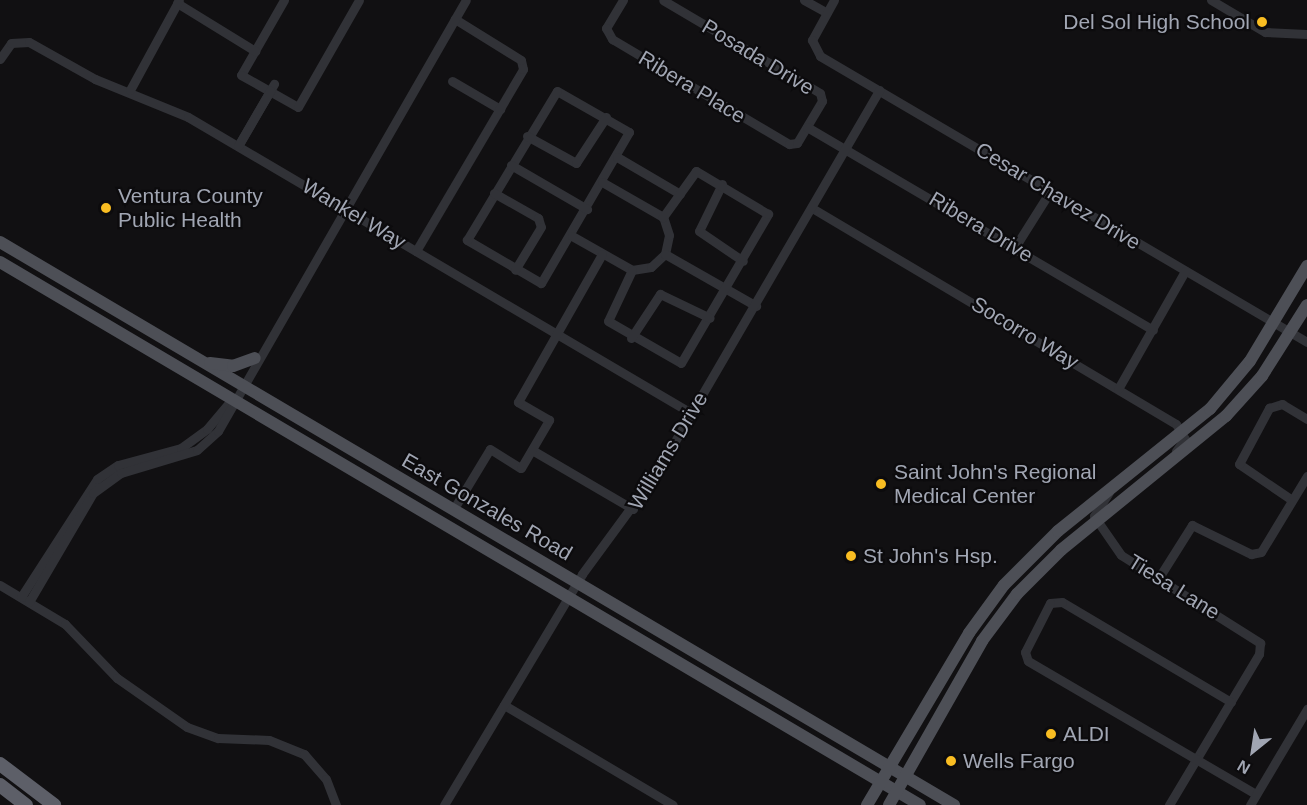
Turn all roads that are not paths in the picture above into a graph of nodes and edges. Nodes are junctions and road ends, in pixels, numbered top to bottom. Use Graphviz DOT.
graph roads {
  1 [pos="285,0"];
  2 [pos="359,0"];
  3 [pos="466,0"];
  4 [pos="622,0"];
  5 [pos="663,0"];
  6 [pos="804,0"];
  7 [pos="834,0"];
  8 [pos="1211,0"];
  9 [pos="178,2"];
  10 [pos="826,13"];
  11 [pos="455,19"];
  12 [pos="1307,34"];
  13 [pos="255,51"];
  14 [pos="0,59"];
  15 [pos="452,81"];
  16 [pos="272,87"];
  17 [pos="130,90"];
  18 [pos="879,90"];
  19 [pos="500,109"];
  20 [pos="606,117"];
  21 [pos="807,127"];
  22 [pos="527,136"];
  23 [pos="238,146"];
  24 [pos="845,148"];
  25 [pos="617,157"];
  26 [pos="511,165"];
  27 [pos="602,182"];
  28 [pos="722,184"];
  29 [pos="494,193"];
  30 [pos="1049,193"];
  31 [pos="680,194"];
  32 [pos="343,208"];
  33 [pos="812,208"];
  34 [pos="587,209"];
  35 [pos="663,217"];
  36 [pos="572,236"];
  37 [pos="0,242"];
  38 [pos="1015,247"];
  39 [pos="416,251"];
  40 [pos="602,254"];
  41 [pos="665,254"];
  42 [pos="743,261"];
  43 [pos="0,262"];
  44 [pos="1307,266"];
  45 [pos="515,270"];
  46 [pos="632,270"];
  47 [pos="1185,271"];
  48 [pos="726,289"];
  49 [pos="1307,305"];
  50 [pos="756,306"];
  51 [pos="710,318"];
  52 [pos="1274,322"];
  53 [pos="1153,330"];
  54 [pos="556,333"];
  55 [pos="1291,333"];
  56 [pos="631,338"];
  57 [pos="1307,342"];
  58 [pos="255,358"];
  59 [pos="201,362"];
  60 [pos="240,384"];
  61 [pos="1118,389"];
  62 [pos="231,400"];
  63 [pos="691,413"];
  64 [pos="1307,419"];
  65 [pos="1184,433"];
  66 [pos="532,450"];
  67 [pos="1307,476"];
  68 [pos="1151,478"];
  69 [pos="1109,492"];
  70 [pos="1293,500"];
  71 [pos="633,509"];
  72 [pos="453,510"];
  73 [pos="1097,523"];
  74 [pos="1158,579"];
  75 [pos="577,583"];
  76 [pos="0,585"];
  77 [pos="569,597"];
  78 [pos="25,600"];
  79 [pos="671,657"];
  80 [pos="745,679"];
  81 [pos="1231,702"];
  82 [pos="504,705"];
  83 [pos="1307,709"];
  84 [pos="1196,759"];
  85 [pos="892,762"];
  86 [pos="0,764"];
  87 [pos="905,777"];
  88 [pos="0,785"];
  89 [pos="878,787"];
  90 [pos="1256,794"];
  91 [pos="893,799"];
  92 [pos="26,805"];
  93 [pos="54,805"];
  94 [pos="336,805"];
  95 [pos="444,805"];
  96 [pos="673,805"];
  97 [pos="867,805"];
  98 [pos="920,805"];
  99 [pos="954,805"];
  100 [pos="1169,805"];
  101 [pos="1250,805"];
  1 -- 13 [label="street"];
  2 -- 16 [label="street"];
  3 -- 11 [label="street"];
  4 -- 21 [label="street, Ribera Place"];
  5 -- 21 [label="street, Posada Drive"];
  6 -- 10 [label="street"];
  7 -- 10 [label="street"];
  8 -- 12 [label="street"];
  9 -- 13 [label="street"];
  9 -- 17 [label="street"];
  10 -- 18 [label="street, Cesar Chavez Drive"];
  11 -- 19 [label="street"];
  11 -- 32 [label="street"];
  13 -- 16 [label="street"];
  14 -- 17 [label="street, Wankel Way"];
  15 -- 19 [label="street"];
  16 -- 23 [label="street"];
  17 -- 23 [label="street, Wankel Way"];
  18 -- 24 [label="street, Williams Drive"];
  18 -- 30 [label="street, Cesar Chavez Drive"];
  19 -- 39 [label="street"];
  20 -- 22 [label="street"];
  20 -- 22 [label="street"];
  20 -- 25 [label="street"];
  21 -- 24 [label="street, Ribera Drive"];
  22 -- 26 [label="street"];
  23 -- 32 [label="street, Wankel Way"];
  24 -- 33 [label="street, Williams Drive"];
  24 -- 38 [label="street, Ribera Drive"];
  25 -- 27 [label="street"];
  25 -- 31 [label="street"];
  26 -- 29 [label="street"];
  26 -- 34 [label="street"];
  27 -- 34 [label="street"];
  27 -- 35 [label="street"];
  28 -- 31 [label="street"];
  28 -- 42 [label="street"];
  28 -- 42 [label="street"];
  29 -- 45 [label="street"];
  29 -- 45 [label="street"];
  30 -- 38 [label="street"];
  30 -- 47 [label="street, Cesar Chavez Drive"];
  31 -- 35 [label="street"];
  32 -- 39 [label="street, Wankel Way"];
  32 -- 58 [label="street"];
  33 -- 50 [label="street, Williams Drive"];
  33 -- 61 [label="street, Socorro Way"];
  34 -- 36 [label="street"];
  35 -- 41 [label="street"];
  36 -- 40 [label="street"];
  36 -- 45 [label="street"];
  37 -- 59 [label="main road, East Gonzales Road"];
  38 -- 53 [label="street, Ribera Drive"];
  39 -- 54 [label="street, Wankel Way"];
  40 -- 46 [label="street"];
  40 -- 54 [label="street"];
  41 -- 46 [label="street"];
  41 -- 48 [label="street"];
  42 -- 48 [label="street"];
  43 -- 62 [label="main road, East Gonzales Road"];
  44 -- 52 [label="main road"];
  46 -- 56 [label="street"];
  47 -- 52 [label="street, Cesar Chavez Drive"];
  47 -- 53 [label="street"];
  48 -- 50 [label="street"];
  48 -- 51 [label="street"];
  49 -- 55 [label="main road"];
  50 -- 63 [label="street, Williams Drive"];
  51 -- 56 [label="street"];
  51 -- 56 [label="street"];
  52 -- 55 [label="street, Cesar Chavez Drive"];
  52 -- 65 [label="main road"];
  53 -- 61 [label="street"];
  54 -- 63 [label="street, Wankel Way"];
  54 -- 66 [label="street"];
  55 -- 57 [label="street, Cesar Chavez Drive"];
  55 -- 68 [label="main road"];
  58 -- 59 [label="main road"];
  58 -- 60 [label="street"];
  59 -- 60 [label="main road, East Gonzales Road"];
  60 -- 62 [label="street"];
  60 -- 72 [label="main road, East Gonzales Road"];
  61 -- 65 [label="street, Socorro Way"];
  62 -- 77 [label="main road, East Gonzales Road"];
  62 -- 78 [label="street"];
  63 -- 71 [label="street, Williams Drive"];
  64 -- 70 [label="street"];
  65 -- 68 [label="street"];
  65 -- 69 [label="main road"];
  66 -- 71 [label="street"];
  66 -- 72 [label="street"];
  67 -- 70 [label="street"];
  68 -- 73 [label="main road"];
  69 -- 73 [label="street"];
  69 -- 85 [label="main road"];
  70 -- 74 [label="street"];
  71 -- 75 [label="street, Williams Drive"];
  72 -- 75 [label="main road, East Gonzales Road"];
  73 -- 74 [label="street, Tiesa Lane"];
  73 -- 87 [label="main road"];
  74 -- 81 [label="street, Tiesa Lane"];
  75 -- 77 [label="street, Williams Drive"];
  75 -- 80 [label="main road, East Gonzales Road"];
  76 -- 78 [label="street"];
  77 -- 79 [label="main road, East Gonzales Road"];
  77 -- 82 [label="street, Williams Drive"];
  78 -- 94 [label="street"];
  79 -- 80 [label="main road"];
  79 -- 89 [label="main road, East Gonzales Road"];
  80 -- 85 [label="main road, East Gonzales Road"];
  81 -- 84 [label="street"];
  81 -- 84 [label="street"];
  82 -- 95 [label="street, Williams Drive"];
  82 -- 96 [label="street"];
  83 -- 90 [label="street"];
  84 -- 90 [label="street"];
  84 -- 100 [label="street"];
  85 -- 87 [label="main road, East Gonzales Road"];
  85 -- 89 [label="main road"];
  86 -- 93 [label="highway"];
  87 -- 91 [label="main road"];
  87 -- 99 [label="main road, East Gonzales Road"];
  88 -- 92 [label="highway"];
  89 -- 91 [label="main road, East Gonzales Road"];
  89 -- 97 [label="main road"];
  90 -- 101 [label="street"];
  91 -- 98 [label="main road, East Gonzales Road"];
}
